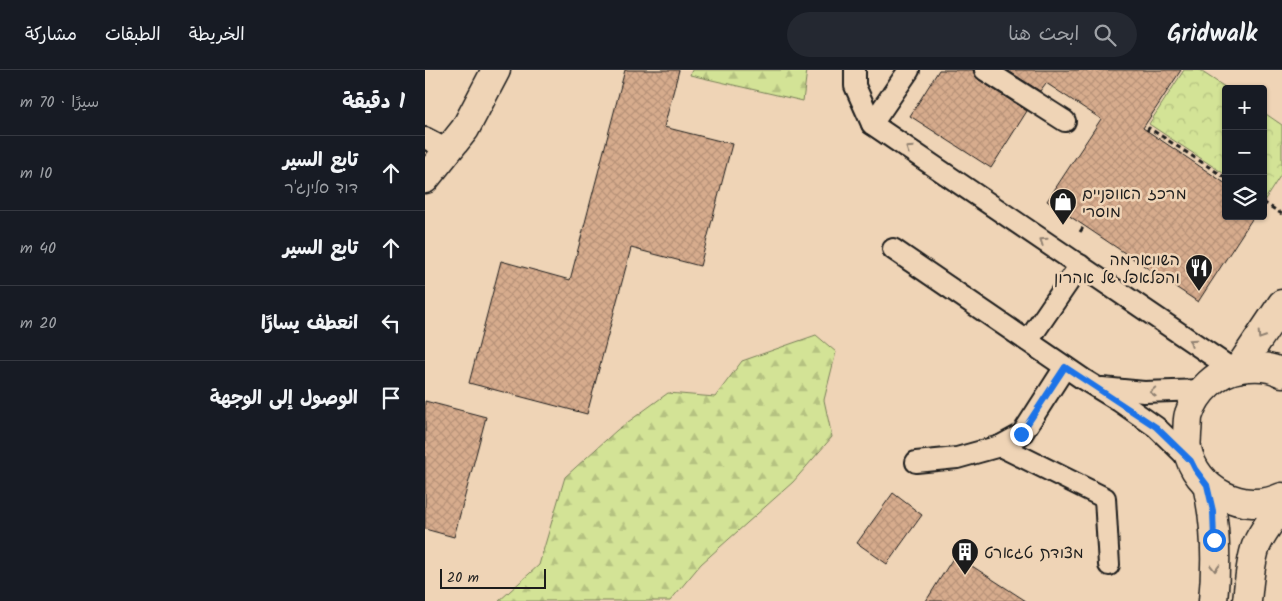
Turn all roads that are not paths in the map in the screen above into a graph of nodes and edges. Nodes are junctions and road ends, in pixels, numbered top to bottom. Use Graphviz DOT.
graph roads {
  1 [pos="496,70"];
  2 [pos="855,70"];
  3 [pos="909,70"];
  4 [pos="985,70"];
  5 [pos="1065,121"];
  6 [pos="872,124"];
  7 [pos="436,144"];
  8 [pos="425,179"];
  9 [pos="893,249"];
  10 [pos="1080,266"];
  11 [pos="1282,304"];
  12 [pos="1028,342"];
  13 [pos="1065,367"];
  14 [pos="1236,369"];
  15 [pos="1282,372"];
  16 [pos="1096,387"];
  17 [pos="1202,390"];
  18 [pos="1000,446"];
  19 [pos="1191,461"];
  20 [pos="916,462"];
  21 [pos="1207,485"];
  22 [pos="1282,497"];
  23 [pos="1282,506"];
  24 [pos="1109,565"];
  25 [pos="1213,601"];
  26 [pos="1247,601"];
  1 -- 7 [label="street"];
  2 -- 6 [label="lane"];
  3 -- 6 [label="lane"];
  4 -- 5 [label="lane"];
  10 -- 6 [label="lane, one-way"];
  7 -- 8 [label="street"];
  9 -- 12 [label="lane"];
  10 -- 12 [label="lane"];
  14 -- 10 [label="lane, one-way"];
  11 -- 14 [label="street, one-way"];
  12 -- 13 [label="lane"];
  13 -- 16 [label="lane"];
  13 -- 18 [label="lane"];
  14 -- 15 [label="street"];
  14 -- 17 [label="street"];
  17 -- 16 [label="lane, one-way"];
  16 -- 19 [label="lane"];
  17 -- 19 [label="street"];
  18 -- 20 [label="lane"];
  18 -- 24 [label="lane"];
  19 -- 21 [label="street"];
  21 -- 22 [label="street"];
  21 -- 25 [label="street, one-way"];
  23 -- 26 [label="street"];
}
